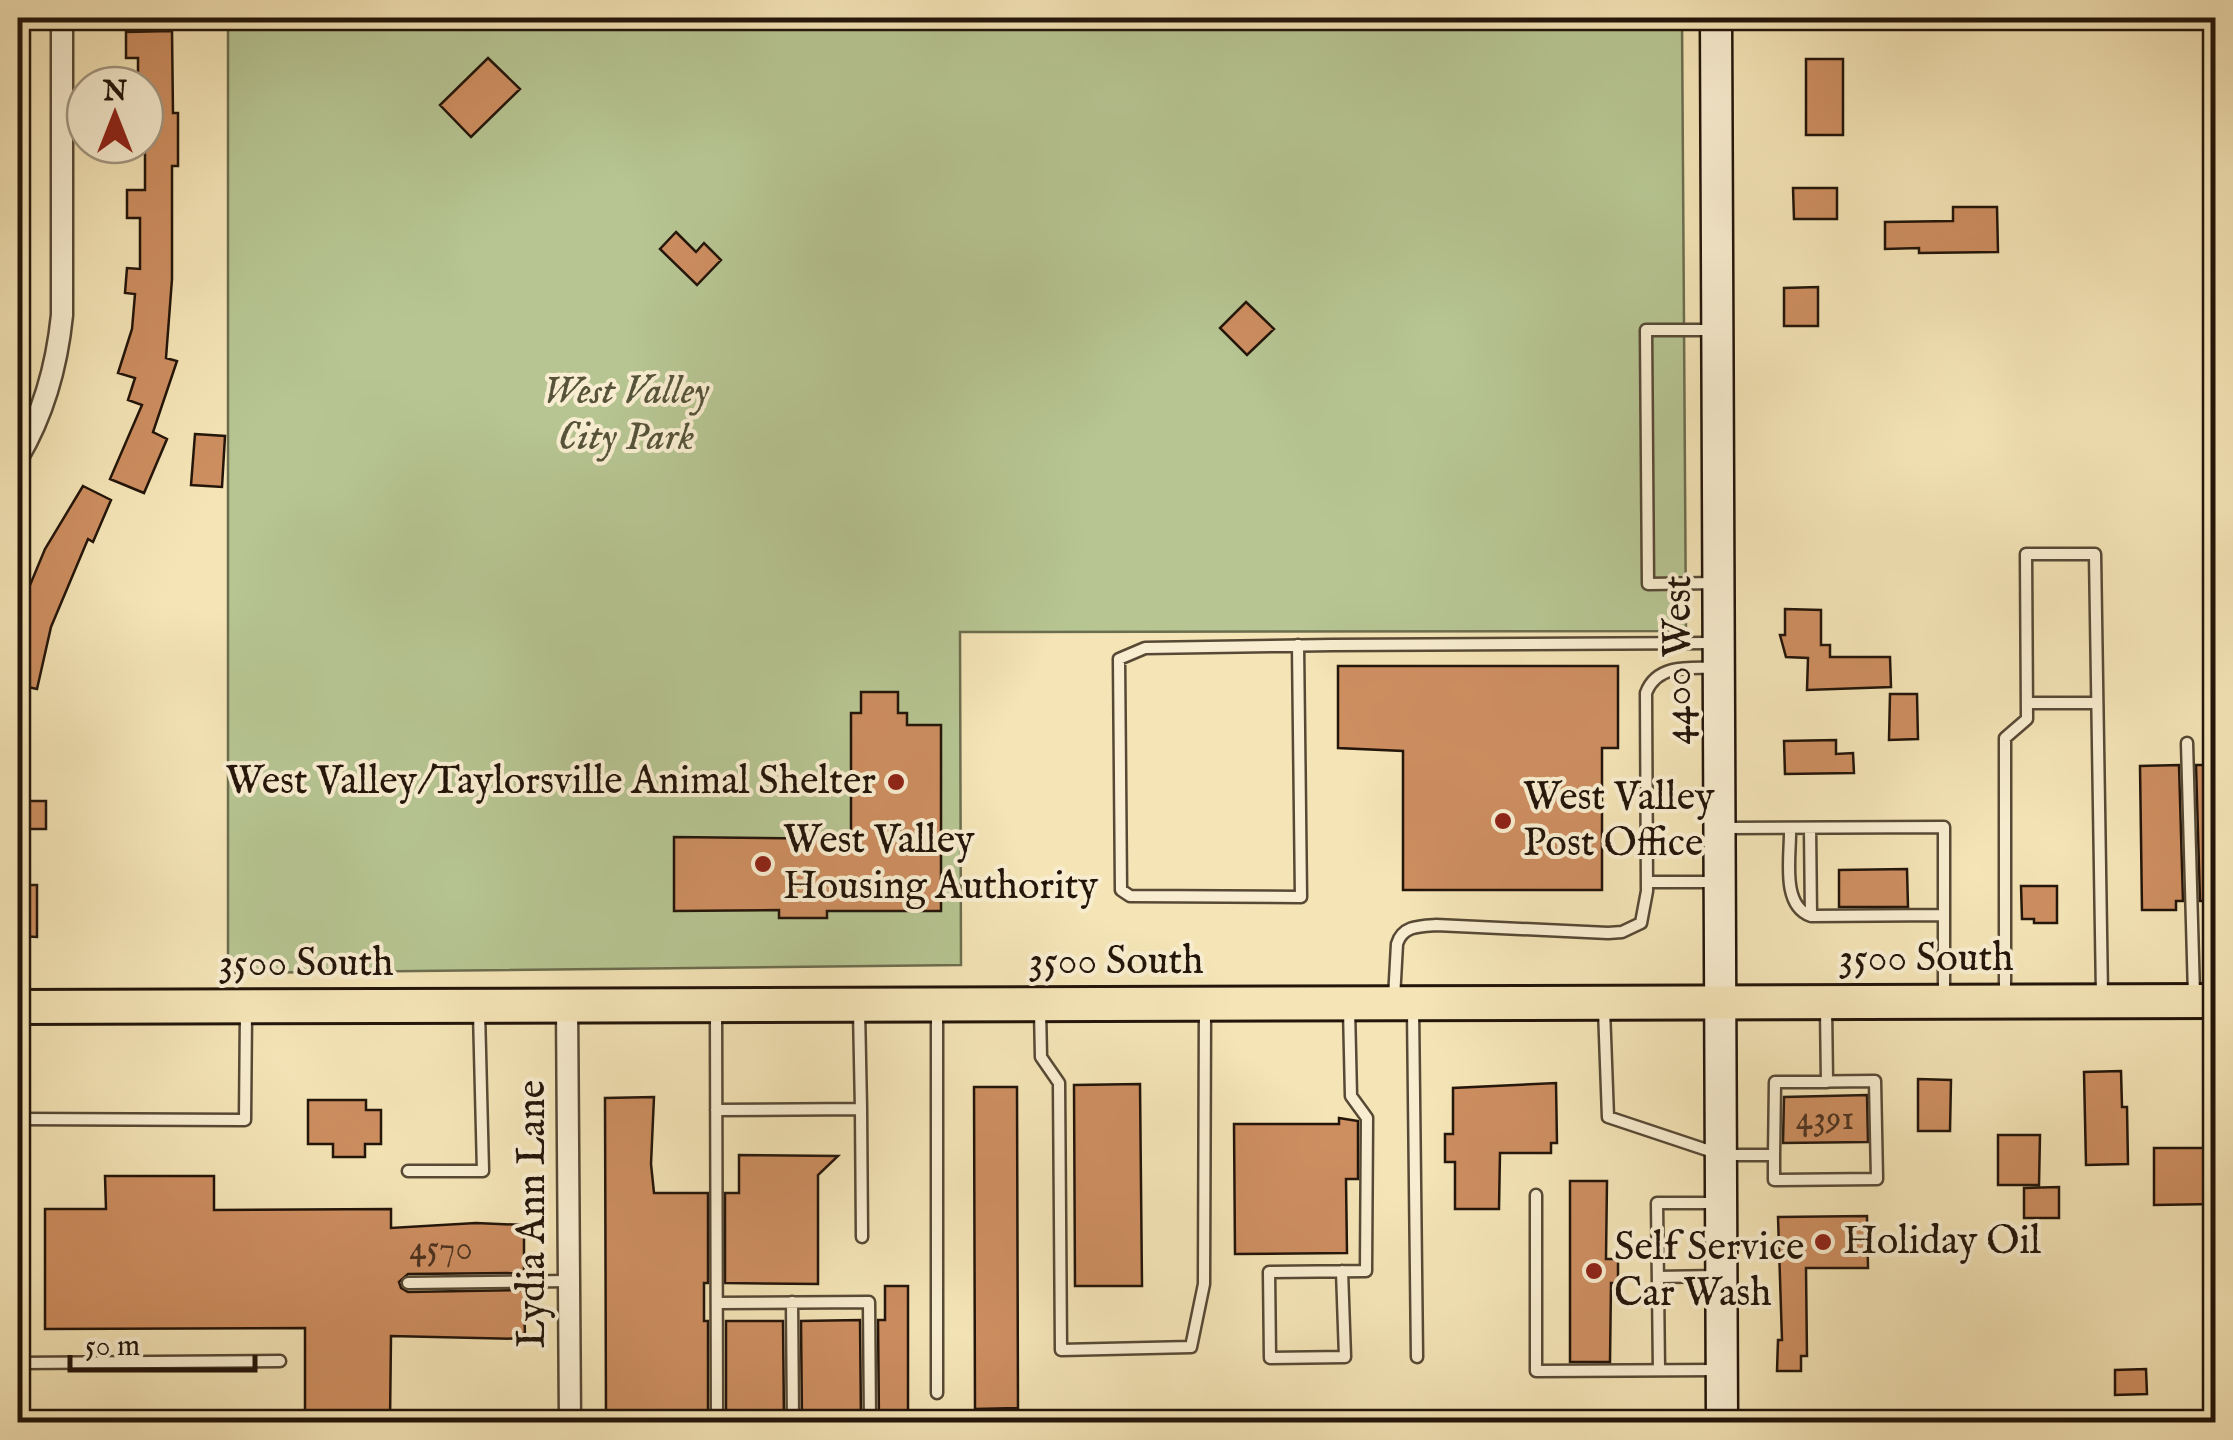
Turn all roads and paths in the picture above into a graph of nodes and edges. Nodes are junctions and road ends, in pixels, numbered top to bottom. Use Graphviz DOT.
graph roads {
  1 [pos="62,18"];
  2 [pos="1716,18"];
  3 [pos="1717,330"];
  4 [pos="18,457"];
  5 [pos="1719,583"];
  6 [pos="1298,645"];
  7 [pos="1719,656"];
  8 [pos="2027,703"];
  9 [pos="2097,703"];
  10 [pos="2188,742"];
  11 [pos="1720,828"];
  12 [pos="1790,828"];
  13 [pos="1810,828"];
  14 [pos="1646,882"];
  15 [pos="1720,882"];
  16 [pos="1944,915"];
  17 [pos="1810,916"];
  18 [pos="2102,1001"];
  19 [pos="2205,1001"];
  20 [pos="1604,1002"];
  21 [pos="1722,1002"];
  22 [pos="1826,1002"];
  23 [pos="1944,1002"];
  24 [pos="2005,1002"];
  25 [pos="1404,1003"];
  26 [pos="858,1004"];
  27 [pos="937,1004"];
  28 [pos="1039,1004"];
  29 [pos="1204,1004"];
  30 [pos="1349,1004"];
  31 [pos="716,1005"];
  32 [pos="479,1006"];
  33 [pos="568,1006"];
  34 [pos="18,1007"];
  35 [pos="246,1007"];
  36 [pos="1827,1082"];
  37 [pos="860,1109"];
  38 [pos="716,1110"];
  39 [pos="18,1119"];
  40 [pos="1774,1154"];
  41 [pos="1722,1155"];
  42 [pos="408,1172"];
  43 [pos="1536,1195"];
  44 [pos="1722,1203"];
  45 [pos="862,1236"];
  46 [pos="1342,1271"];
  47 [pos="1658,1276"];
  48 [pos="1722,1276"];
  49 [pos="569,1282"];
  50 [pos="408,1283"];
  51 [pos="792,1302"];
  52 [pos="717,1303"];
  53 [pos="1418,1357"];
  54 [pos="280,1361"];
  55 [pos="18,1362"];
  56 [pos="1658,1370"];
  57 [pos="1722,1370"];
  58 [pos="937,1393"];
  59 [pos="570,1422"];
  60 [pos="718,1422"];
  61 [pos="793,1422"];
  62 [pos="870,1422"];
  63 [pos="1722,1422"];
  1 -- 4 [label="street"];
  2 -- 3 [label="street, 4400 West"];
  3 -- 5 [label="street, 4400 West"];
  3 -- 5 [label="lane"];
  5 -- 7 [label="street, 4400 West"];
  6 -- 6 [label="lane"];
  6 -- 7 [label="lane"];
  7 -- 11 [label="street, 4400 West"];
  7 -- 14 [label="lane"];
  8 -- 9 [label="lane"];
  8 -- 9 [label="lane"];
  8 -- 24 [label="lane"];
  9 -- 18 [label="lane"];
  10 -- 19 [label="lane"];
  11 -- 12 [label="lane"];
  11 -- 15 [label="street, 4400 West"];
  12 -- 13 [label="lane"];
  12 -- 17 [label="lane"];
  13 -- 16 [label="lane"];
  13 -- 17 [label="lane"];
  14 -- 15 [label="lane"];
  14 -- 25 [label="lane"];
  15 -- 21 [label="street, 4400 West"];
  16 -- 17 [label="lane"];
  16 -- 23 [label="lane"];
  18 -- 19 [label="main road, 3500 South"];
  18 -- 24 [label="main road, 3500 South"];
  20 -- 21 [label="main road, 3500 South"];
  20 -- 25 [label="main road, 3500 South"];
  20 -- 41 [label="lane"];
  21 -- 22 [label="main road, 3500 South"];
  21 -- 41 [label="street, 4400 West"];
  22 -- 23 [label="main road, 3500 South"];
  22 -- 36 [label="lane"];
  23 -- 24 [label="main road, 3500 South"];
  25 -- 30 [label="main road, 3500 South"];
  25 -- 53 [label="lane"];
  26 -- 27 [label="main road, 3500 South"];
  26 -- 31 [label="main road, 3500 South"];
  26 -- 37 [label="lane"];
  27 -- 28 [label="main road, 3500 South"];
  27 -- 58 [label="lane"];
  28 -- 29 [label="main road, 3500 South"];
  28 -- 29 [label="lane"];
  29 -- 30 [label="main road, 3500 South"];
  30 -- 46 [label="lane"];
  31 -- 33 [label="main road, 3500 South"];
  31 -- 38 [label="lane"];
  32 -- 33 [label="main road, 3500 South"];
  32 -- 35 [label="main road, 3500 South"];
  32 -- 42 [label="lane"];
  33 -- 49 [label="street, Lydia Ann Lane"];
  34 -- 35 [label="main road, 3500 South"];
  35 -- 39 [label="lane"];
  36 -- 40 [label="lane"];
  36 -- 40 [label="lane"];
  37 -- 38 [label="lane"];
  37 -- 45 [label="lane"];
  38 -- 52 [label="lane"];
  40 -- 41 [label="lane"];
  41 -- 44 [label="street, 4400 West"];
  43 -- 56 [label="lane"];
  44 -- 47 [label="lane"];
  44 -- 48 [label="street, 4400 West"];
  46 -- 46 [label="lane"];
  47 -- 48 [label="lane"];
  47 -- 56 [label="lane"];
  48 -- 57 [label="street, 4400 West"];
  49 -- 50 [label="lane"];
  49 -- 59 [label="street, Lydia Ann Lane"];
  51 -- 52 [label="lane"];
  51 -- 61 [label="lane"];
  51 -- 62 [label="lane"];
  52 -- 60 [label="lane"];
  54 -- 55 [label="lane"];
  56 -- 57 [label="lane"];
  57 -- 63 [label="street, 4400 West"];
}
